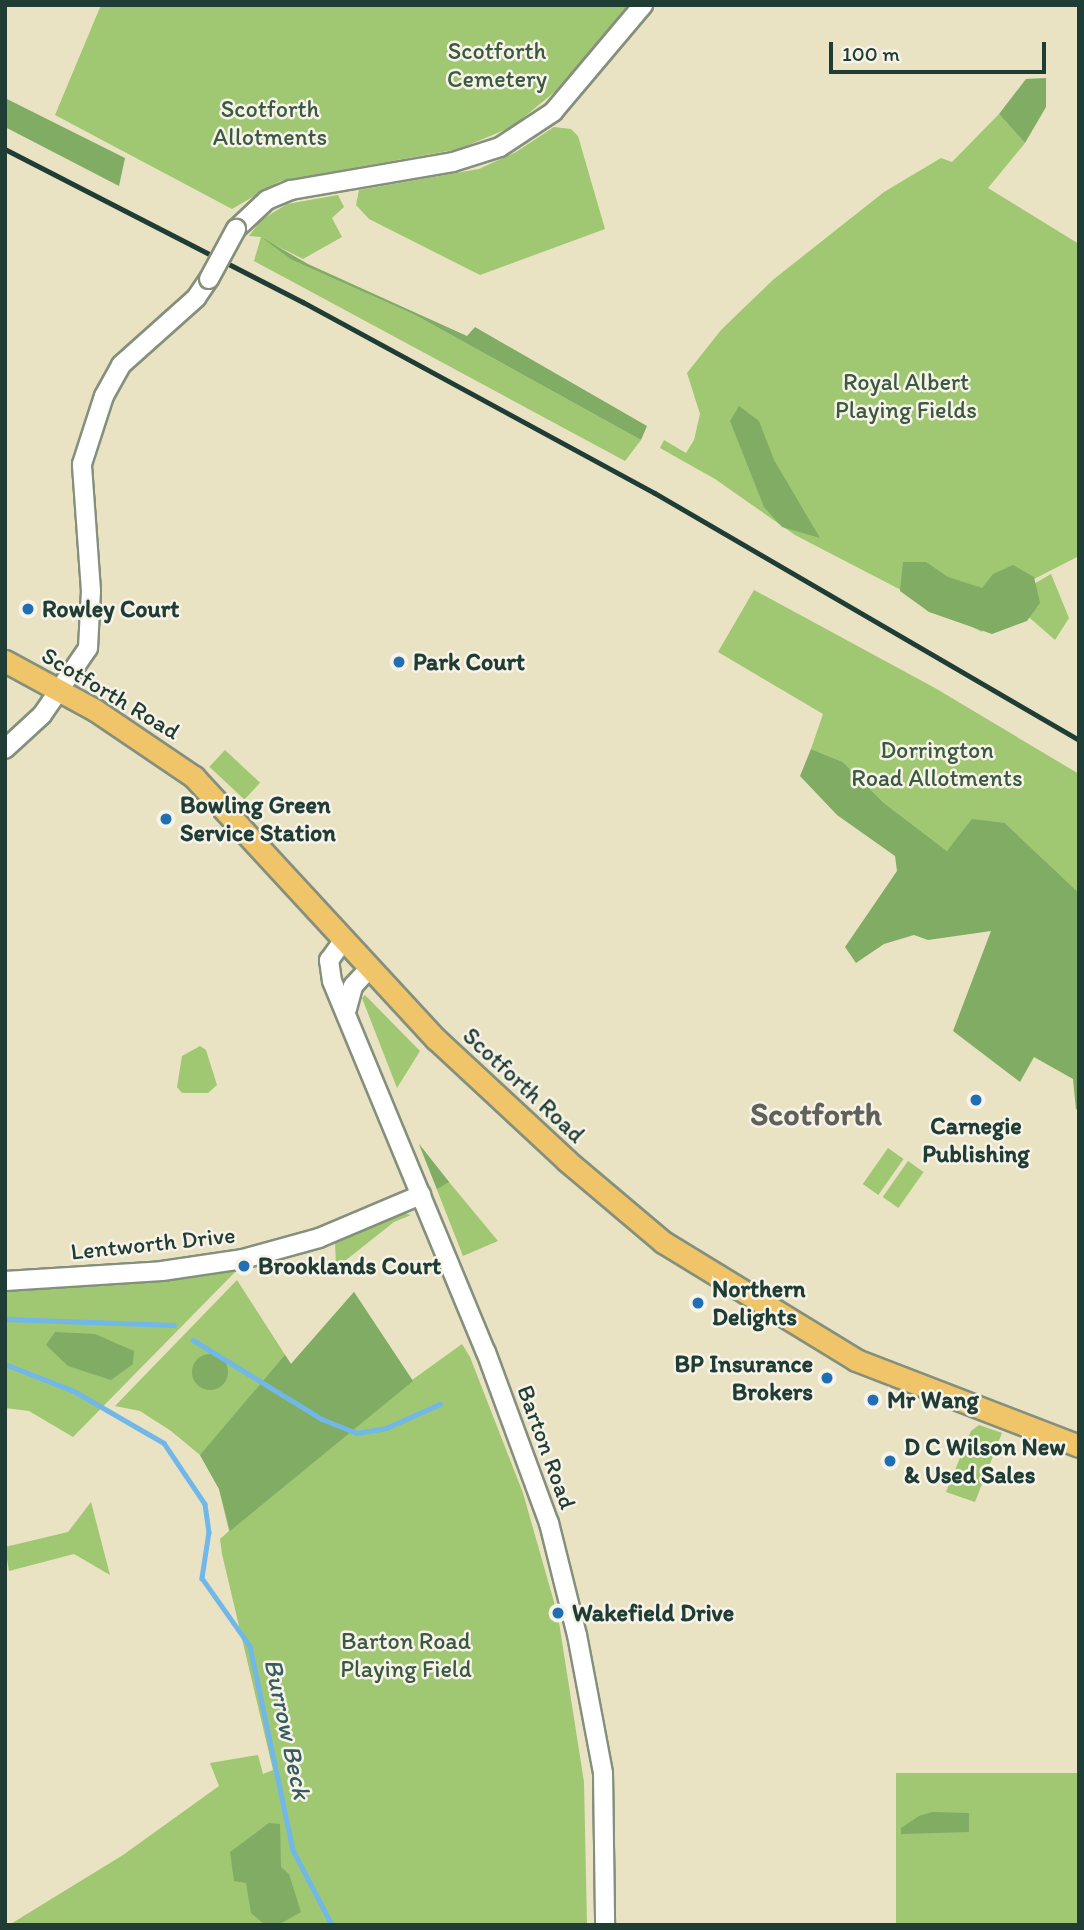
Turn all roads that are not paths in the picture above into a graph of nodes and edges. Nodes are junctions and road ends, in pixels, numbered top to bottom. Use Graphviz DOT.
graph roads {
  1 [pos="643,5"];
  2 [pos="5,661"];
  3 [pos="61,691"];
  4 [pos="5,749"];
  5 [pos="343,941"];
  6 [pos="369,969"];
  7 [pos="347,1009"];
  8 [pos="421,1195"];
  9 [pos="5,1280"];
  10 [pos="1079,1446"];
  11 [pos="605,1925"];
  1 -- 3 [label="street, bridge"];
  2 -- 3 [label="main road, Scotforth Road"];
  3 -- 4 [label="street"];
  3 -- 5 [label="main road, Scotforth Road"];
  5 -- 6 [label="main road, Scotforth Road"];
  5 -- 7 [label="street, Barton Road"];
  6 -- 7 [label="street"];
  6 -- 10 [label="main road, Scotforth Road"];
  7 -- 8 [label="street, Barton Road"];
  8 -- 9 [label="street, Lentworth Drive"];
  8 -- 11 [label="street, Barton Road"];
}
